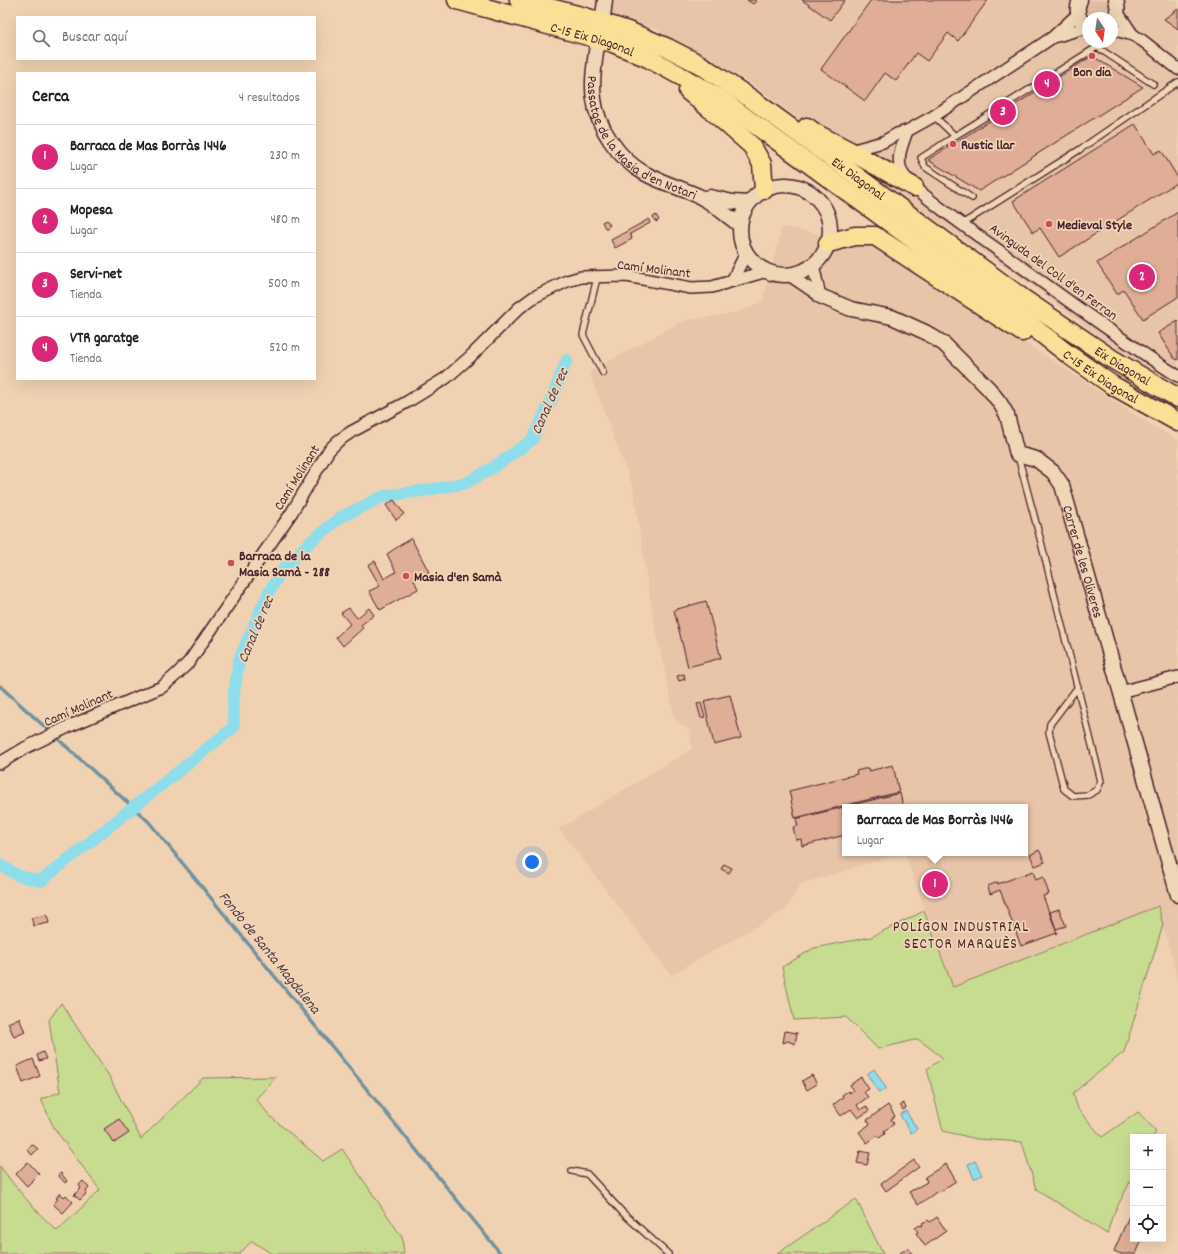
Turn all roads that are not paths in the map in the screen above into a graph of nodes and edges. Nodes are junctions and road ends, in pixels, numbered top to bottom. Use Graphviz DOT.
graph roads {
  1 [pos="457,0"];
  2 [pos="520,0"];
  3 [pos="605,0"];
  4 [pos="1078,4"];
  5 [pos="1118,8"];
  6 [pos="603,17"];
  7 [pos="1082,23"];
  8 [pos="1082,29"];
  9 [pos="1118,31"];
  10 [pos="1133,35"];
  11 [pos="1053,38"];
  12 [pos="597,44"];
  13 [pos="1092,48"];
  14 [pos="1101,48"];
  15 [pos="1178,69"];
  16 [pos="679,74"];
  17 [pos="1178,82"];
  18 [pos="1154,84"];
  19 [pos="720,99"];
  20 [pos="934,116"];
  21 [pos="783,122"];
  22 [pos="907,132"];
  23 [pos="955,136"];
  24 [pos="850,150"];
  25 [pos="914,187"];
  26 [pos="764,190"];
  27 [pos="972,198"];
  28 [pos="704,199"];
  29 [pos="748,204"];
  30 [pos="962,224"];
  31 [pos="740,226"];
  32 [pos="828,243"];
  33 [pos="746,253"];
  34 [pos="813,265"];
  35 [pos="766,271"];
  36 [pos="789,275"];
  37 [pos="597,278"];
  38 [pos="732,281"];
  39 [pos="820,296"];
  40 [pos="1028,323"];
  41 [pos="1069,355"];
  42 [pos="603,373"];
  43 [pos="1178,376"];
  44 [pos="1178,398"];
  45 [pos="1178,422"];
  46 [pos="1018,454"];
  47 [pos="1178,677"];
  48 [pos="1078,687"];
  49 [pos="1120,692"];
  50 [pos="0,763"];
  51 [pos="1178,895"];
  52 [pos="572,1171"];
  53 [pos="668,1254"];
  1 -- 16 [label="highway, C-15 Eix Diagonal"];
  2 -- 21 [label="highway, Eix Diagonal"];
  3 -- 6 [label="street"];
  4 -- 7 [label="street"];
  4 -- 11 [label="street"];
  5 -- 10 [label="street"];
  8 -- 11 [label="street"];
  9 -- 10 [label="street"];
  10 -- 15 [label="street"];
  11 -- 20 [label="street"];
  12 -- 28 [label="street, Passatge de la Masia d'en Notari"];
  13 -- 23 [label="lane"];
  14 -- 18 [label="lane"];
  16 -- 19 [label="highway, C-15 Eix Diagonal"];
  16 -- 26 [label="highway"];
  17 -- 30 [label="lane"];
  19 -- 40 [label="highway, Eix Diagonal"];
  20 -- 22 [label="street"];
  20 -- 23 [label="lane"];
  21 -- 24 [label="highway"];
  21 -- 44 [label="highway, Eix Diagonal"];
  22 -- 24 [label="street"];
  22 -- 25 [label="street, Avinguda del Coll d'en Ferran"];
  23 -- 27 [label="lane"];
  24 -- 25 [label="highway"];
  25 -- 30 [label="street, Avinguda del Coll d'en Ferran"];
  26 -- 29 [label="street"];
  26 -- 32 [label="street"];
  28 -- 29 [label="street, Passatge de la Masia d'en Notari"];
  28 -- 31 [label="street, Passatge de la Masia d'en Notari"];
  29 -- 31 [label="street"];
  30 -- 43 [label="street, Avinguda del Coll d'en Ferran"];
  31 -- 33 [label="street"];
  32 -- 34 [label="street"];
  32 -- 41 [label="highway"];
  33 -- 35 [label="street"];
  33 -- 38 [label="street"];
  34 -- 36 [label="street"];
  34 -- 39 [label="street"];
  35 -- 36 [label="street"];
  35 -- 38 [label="street, Camí Molinant"];
  36 -- 39 [label="street"];
  37 -- 38 [label="street, Camí Molinant"];
  37 -- 42 [label="lane"];
  37 -- 50 [label="street, Camí Molinant"];
  39 -- 46 [label="street"];
  40 -- 41 [label="highway, C-15 Eix Diagonal"];
  41 -- 45 [label="highway, C-15 Eix Diagonal"];
  46 -- 48 [label="lane"];
  46 -- 49 [label="street, Carrer de les Oliveres"];
  47 -- 49 [label="street"];
  48 -- 48 [label="lane"];
  49 -- 51 [label="street, Carrer de les Oliveres"];
  52 -- 53 [label="lane"];
}
